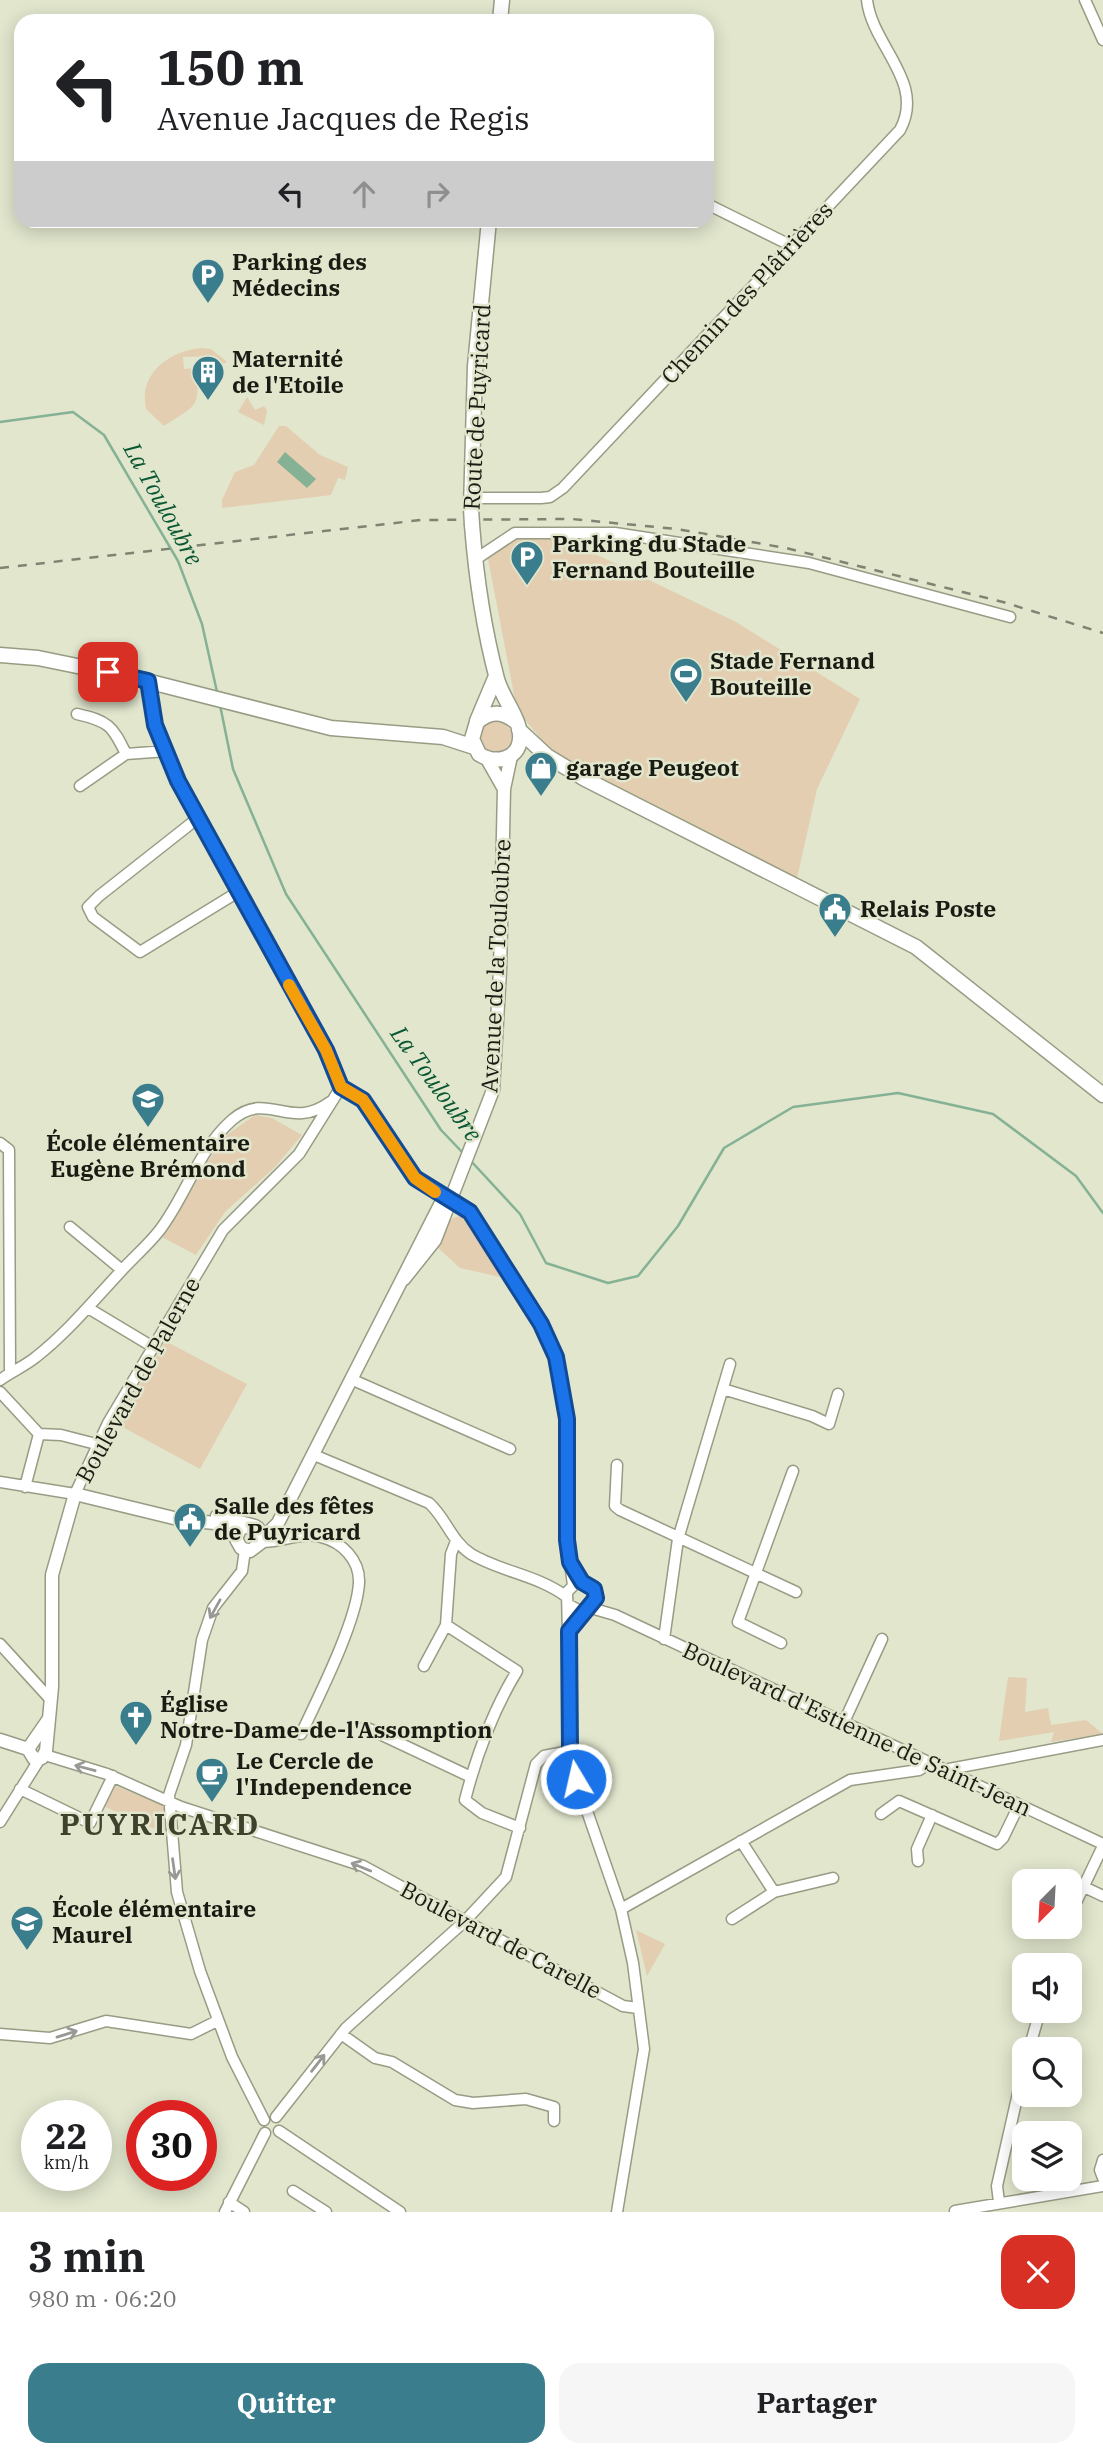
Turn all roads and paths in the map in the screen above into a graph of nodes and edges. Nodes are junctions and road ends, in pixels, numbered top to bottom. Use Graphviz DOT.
graph roads {
  1 [pos="867,0"];
  2 [pos="1085,0"];
  3 [pos="1103,40"];
  4 [pos="714,207"];
  5 [pos="488,228"];
  6 [pos="792,246"];
  7 [pos="470,503"];
  8 [pos="476,559"];
  9 [pos="1010,617"];
  10 [pos="0,655"];
  11 [pos="497,677"];
  12 [pos="148,681"];
  13 [pos="77,714"];
  14 [pos="481,719"];
  15 [pos="517,726"];
  16 [pos="420,735"];
  17 [pos="474,747"];
  18 [pos="167,751"];
  19 [pos="126,754"];
  20 [pos="513,754"];
  21 [pos="547,756"];
  22 [pos="487,759"];
  23 [pos="80,786"];
  24 [pos="504,789"];
  25 [pos="198,818"];
  26 [pos="238,891"];
  27 [pos="341,1087"];
  28 [pos="1103,1095"];
  29 [pos="332,1101"];
  30 [pos="5,1146"];
  31 [pos="447,1199"];
  32 [pos="70,1227"];
  33 [pos="122,1270"];
  34 [pos="88,1308"];
  35 [pos="153,1347"];
  36 [pos="730,1364"];
  37 [pos="10,1372"];
  38 [pos="0,1380"];
  39 [pos="353,1380"];
  40 [pos="723,1389"];
  41 [pos="0,1392"];
  42 [pos="838,1394"];
  43 [pos="39,1434"];
  44 [pos="96,1444"];
  45 [pos="510,1449"];
  46 [pos="314,1455"];
  47 [pos="617,1465"];
  48 [pos="793,1471"];
  49 [pos="0,1482"];
  50 [pos="25,1487"];
  51 [pos="75,1494"];
  52 [pos="193,1522"];
  53 [pos="259,1533"];
  54 [pos="237,1534"];
  55 [pos="678,1539"];
  56 [pos="456,1541"];
  57 [pos="245,1550"];
  58 [pos="755,1574"];
  59 [pos="572,1591"];
  60 [pos="796,1592"];
  61 [pos="591,1606"];
  62 [pos="446,1625"];
  63 [pos="569,1631"];
  64 [pos="664,1639"];
  65 [pos="881,1639"];
  66 [pos="781,1643"];
  67 [pos="0,1644"];
  68 [pos="424,1666"];
  69 [pos="51,1700"];
  70 [pos="844,1722"];
  71 [pos="365,1727"];
  72 [pos="300,1734"];
  73 [pos="0,1740"];
  74 [pos="1103,1740"];
  75 [pos="570,1751"];
  76 [pos="36,1752"];
  77 [pos="930,1763"];
  78 [pos="944,1770"];
  79 [pos="113,1776"];
  80 [pos="471,1777"];
  81 [pos="23,1784"];
  82 [pos="170,1801"];
  83 [pos="1019,1805"];
  84 [pos="881,1814"];
  85 [pos="932,1815"];
  86 [pos="0,1822"];
  87 [pos="520,1828"];
  88 [pos="740,1841"];
  89 [pos="1103,1845"];
  90 [pos="918,1861"];
  91 [pos="833,1878"];
  92 [pos="1084,1887"];
  93 [pos="1082,1891"];
  94 [pos="774,1892"];
  95 [pos="1103,1896"];
  96 [pos="621,1909"];
  97 [pos="732,1919"];
  98 [pos="465,1921"];
  99 [pos="638,2008"];
  100 [pos="218,2021"];
  101 [pos="0,2034"];
  102 [pos="341,2034"];
  103 [pos="1015,2107"];
  104 [pos="276,2117"];
  105 [pos="264,2120"];
  106 [pos="554,2121"];
  107 [pos="279,2131"];
  108 [pos="265,2133"];
  109 [pos="1103,2160"];
  110 [pos="1103,2178"];
  111 [pos="1103,2186"];
  112 [pos="293,2191"];
  113 [pos="999,2202"];
  114 [pos="227,2207"];
  115 [pos="955,2211"];
  116 [pos="244,2212"];
  117 [pos="326,2212"];
  118 [pos="401,2212"];
  119 [pos="617,2212"];
  1 -- 6 [label="street, Chemin des Plâtrières"];
  2 -- 3 [label="street"];
  4 -- 6 [label="street"];
  5 -- 7 [label="main road, Route de Puyricard"];
  6 -- 7 [label="street, Chemin des Plâtrières"];
  7 -- 8 [label="main road, Route de Puyricard, bridge"];
  8 -- 9 [label="street"];
  8 -- 11 [label="main road, Route de Puyricard"];
  10 -- 12 [label="main road"];
  11 -- 14 [label="main road, Route de Puyricard"];
  11 -- 15 [label="main road, Route de Puyricard"];
  12 -- 16 [label="main road"];
  12 -- 18 [label="street"];
  13 -- 19 [label="street"];
  14 -- 15 [label="main road"];
  14 -- 16 [label="main road"];
  14 -- 17 [label="main road"];
  15 -- 20 [label="main road"];
  15 -- 21 [label="main road"];
  16 -- 17 [label="main road"];
  17 -- 22 [label="main road"];
  18 -- 19 [label="street"];
  18 -- 25 [label="street"];
  19 -- 23 [label="street"];
  20 -- 21 [label="main road"];
  20 -- 22 [label="main road"];
  20 -- 24 [label="street, Avenue de la Touloubre"];
  21 -- 28 [label="main road"];
  22 -- 24 [label="street"];
  24 -- 31 [label="street, Avenue de la Touloubre"];
  25 -- 26 [label="street"];
  25 -- 26 [label="street"];
  26 -- 27 [label="street"];
  27 -- 29 [label="street, Boulevard de Palerne"];
  27 -- 31 [label="street"];
  29 -- 33 [label="street"];
  29 -- 35 [label="street, Boulevard de Palerne"];
  30 -- 37 [label="street"];
  31 -- 39 [label="street, Avenue de la Touloubre"];
  31 -- 59 [label="street, Boulevard d'Estienne de Saint-Jean"];
  32 -- 33 [label="street"];
  33 -- 34 [label="street"];
  34 -- 35 [label="street"];
  34 -- 37 [label="street"];
  35 -- 44 [label="street, Boulevard de Palerne"];
  36 -- 40 [label="street"];
  37 -- 38 [label="street"];
  39 -- 45 [label="street"];
  39 -- 46 [label="street, Avenue de la Touloubre"];
  40 -- 42 [label="street"];
  40 -- 55 [label="street"];
  41 -- 43 [label="street"];
  43 -- 44 [label="street"];
  43 -- 50 [label="street"];
  44 -- 51 [label="street, Boulevard de Palerne"];
  46 -- 53 [label="street, Avenue de la Touloubre"];
  46 -- 56 [label="street"];
  47 -- 55 [label="street"];
  48 -- 58 [label="street"];
  49 -- 50 [label="street"];
  50 -- 51 [label="street"];
  51 -- 52 [label="street"];
  51 -- 69 [label="street, Boulevard de Palerne"];
  52 -- 53 [label="street"];
  52 -- 54 [label="street"];
  53 -- 54 [label="street"];
  53 -- 57 [label="street"];
  53 -- 72 [label="street"];
  54 -- 57 [label="street"];
  55 -- 58 [label="street"];
  55 -- 64 [label="street"];
  56 -- 59 [label="street"];
  56 -- 62 [label="street"];
  57 -- 82 [label="street, one-way"];
  58 -- 60 [label="street"];
  58 -- 66 [label="street"];
  59 -- 61 [label="street"];
  59 -- 61 [label="street, Boulevard d'Estienne de Saint-Jean"];
  59 -- 63 [label="street"];
  61 -- 63 [label="street"];
  61 -- 64 [label="street, Boulevard d'Estienne de Saint-Jean"];
  62 -- 68 [label="street"];
  62 -- 80 [label="street"];
  63 -- 75 [label="street"];
  64 -- 70 [label="street, Boulevard d'Estienne de Saint-Jean"];
  65 -- 70 [label="street"];
  67 -- 69 [label="street"];
  69 -- 76 [label="street, Boulevard de Palerne"];
  70 -- 77 [label="street, Boulevard d'Estienne de Saint-Jean"];
  71 -- 80 [label="street"];
  73 -- 76 [label="street"];
  74 -- 78 [label="street"];
  75 -- 87 [label="street"];
  75 -- 96 [label="street"];
  79 -- 76 [label="street, Boulevard de Carelle, one-way"];
  76 -- 81 [label="street"];
  77 -- 78 [label="street, Boulevard d'Estienne de Saint-Jean"];
  77 -- 88 [label="street"];
  78 -- 83 [label="street, Boulevard d'Estienne de Saint-Jean"];
  79 -- 81 [label="street"];
  79 -- 82 [label="street, Boulevard de Carelle"];
  80 -- 87 [label="street"];
  81 -- 86 [label="street"];
  98 -- 82 [label="street, Boulevard de Carelle, one-way"];
  82 -- 100 [label="street, one-way"];
  83 -- 85 [label="street"];
  83 -- 89 [label="street, Boulevard d'Estienne de Saint-Jean"];
  84 -- 85 [label="street"];
  85 -- 90 [label="street"];
  87 -- 98 [label="street"];
  88 -- 94 [label="street"];
  88 -- 96 [label="street"];
  89 -- 92 [label="street"];
  91 -- 94 [label="street"];
  92 -- 93 [label="street"];
  92 -- 95 [label="street"];
  94 -- 97 [label="street"];
  96 -- 99 [label="street"];
  98 -- 99 [label="street, Boulevard de Carelle"];
  98 -- 102 [label="street"];
  99 -- 119 [label="street"];
  101 -- 100 [label="street, one-way"];
  100 -- 105 [label="street"];
  104 -- 102 [label="street, one-way"];
  102 -- 106 [label="street"];
  103 -- 113 [label="street"];
  104 -- 105 [label="street"];
  104 -- 107 [label="street"];
  105 -- 108 [label="street"];
  107 -- 108 [label="street"];
  107 -- 118 [label="street"];
  108 -- 114 [label="street"];
  109 -- 110 [label="street"];
  111 -- 113 [label="street"];
  112 -- 117 [label="street"];
  113 -- 115 [label="street"];
  114 -- 116 [label="street"];
}
